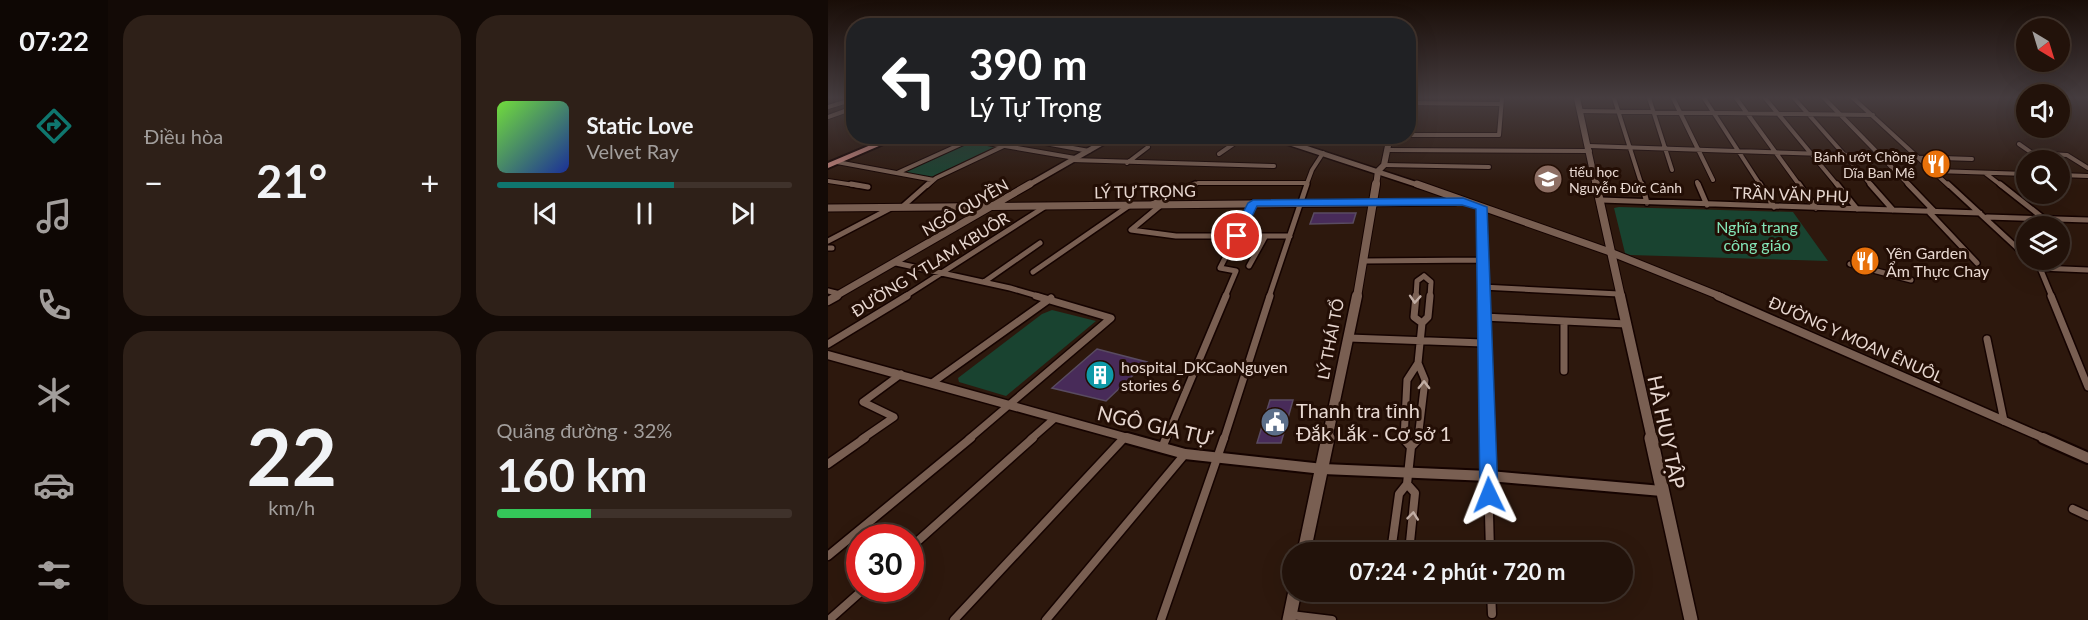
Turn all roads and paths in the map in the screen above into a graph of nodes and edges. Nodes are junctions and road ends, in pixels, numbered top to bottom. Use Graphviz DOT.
graph roads {
  1 [pos="1499,127"];
  2 [pos="1584,127"];
  3 [pos="1625,127"];
  4 [pos="1659,127"];
  5 [pos="1688,127"];
  6 [pos="1722,127"];
  7 [pos="1757,127"];
  8 [pos="1789,127"];
  9 [pos="1820,127"];
  10 [pos="1852,127"];
  11 [pos="1885,127"];
  12 [pos="1416,135"];
  13 [pos="869,144"];
  14 [pos="878,144"];
  15 [pos="961,144"];
  16 [pos="994,144"];
  17 [pos="1010,144"];
  18 [pos="1050,144"];
  19 [pos="1101,144"];
  20 [pos="1233,144"];
  21 [pos="1294,144"];
  22 [pos="1303,144"];
  23 [pos="1388,144"];
  24 [pos="2019,144"];
  25 [pos="1006,146"];
  26 [pos="1300,146"];
  27 [pos="1148,147"];
  28 [pos="1631,148"];
  29 [pos="1589,149"];
  30 [pos="1667,149"];
  31 [pos="1387,150"];
  32 [pos="1700,150"];
  33 [pos="2028,150"];
  34 [pos="1089,151"];
  35 [pos="1737,152"];
  36 [pos="1323,153"];
  37 [pos="1777,153"];
  38 [pos="1219,154"];
  39 [pos="1811,154"];
  40 [pos="1844,155"];
  41 [pos="1880,156"];
  42 [pos="2070,157"];
  43 [pos="1921,158"];
  44 [pos="1074,159"];
  45 [pos="1972,159"];
  46 [pos="832,162"];
  47 [pos="1127,164"];
  48 [pos="828,166"];
  49 [pos="1274,166"];
  50 [pos="1489,167"];
  51 [pos="1381,168"];
  52 [pos="2088,168"];
  53 [pos="1672,170"];
  54 [pos="1935,171"];
  55 [pos="1984,172"];
  56 [pos="897,173"];
  57 [pos="2016,174"];
  58 [pos="2070,175"];
  59 [pos="2088,176"];
  60 [pos="934,180"];
  61 [pos="1713,180"];
  62 [pos="828,181"];
  63 [pos="1697,182"];
  64 [pos="1307,183"];
  65 [pos="868,187"];
  66 [pos="1601,200"];
  67 [pos="1463,201"];
  68 [pos="1300,202"];
  69 [pos="1372,202"];
  70 [pos="1253,203"];
  71 [pos="1647,203"];
  72 [pos="1046,205"];
  73 [pos="1130,205"];
  74 [pos="1149,205"];
  75 [pos="1161,205"];
  76 [pos="1707,205"];
  77 [pos="994,206"];
  78 [pos="892,207"];
  79 [pos="902,207"];
  80 [pos="1481,207"];
  81 [pos="1774,207"];
  82 [pos="828,208"];
  83 [pos="1816,208"];
  84 [pos="1857,209"];
  85 [pos="1893,210"];
  86 [pos="1931,211"];
  87 [pos="1980,213"];
  88 [pos="2039,216"];
  89 [pos="1986,217"];
  90 [pos="2016,218"];
  91 [pos="2070,220"];
  92 [pos="2088,220"];
  93 [pos="1237,236"];
  94 [pos="1290,236"];
  95 [pos="1265,237"];
  96 [pos="828,241"];
  97 [pos="1040,243"];
  98 [pos="2016,246"];
  99 [pos="1610,252"];
  100 [pos="1425,260"];
  101 [pos="1482,260"];
  102 [pos="1364,261"];
  103 [pos="896,263"];
  104 [pos="1977,263"];
  105 [pos="1850,264"];
  106 [pos="1249,266"];
  107 [pos="2070,269"];
  108 [pos="2041,270"];
  109 [pos="2088,270"];
  110 [pos="1033,272"];
  111 [pos="944,273"];
  112 [pos="1424,276"];
  113 [pos="1911,280"];
  114 [pos="984,282"];
  115 [pos="1482,287"];
  116 [pos="828,291"];
  117 [pos="840,294"];
  118 [pos="1619,294"];
  119 [pos="1051,298"];
  120 [pos="828,301"];
  121 [pos="1483,317"];
  122 [pos="1564,321"];
  123 [pos="1422,323"];
  124 [pos="1626,324"];
  125 [pos="1349,338"];
  126 [pos="1987,339"];
  127 [pos="1420,341"];
  128 [pos="1483,343"];
  129 [pos="828,344"];
  130 [pos="828,355"];
  131 [pos="1418,363"];
  132 [pos="1564,371"];
  133 [pos="902,374"];
  134 [pos="933,383"];
  135 [pos="2088,387"];
  136 [pos="1010,406"];
  137 [pos="1055,418"];
  138 [pos="2004,421"];
  139 [pos="1125,437"];
  140 [pos="1411,447"];
  141 [pos="1162,448"];
  142 [pos="1185,454"];
  143 [pos="1218,458"];
  144 [pos="2088,458"];
  145 [pos="828,464"];
  146 [pos="1323,469"];
  147 [pos="1408,472"];
  148 [pos="1489,476"];
  149 [pos="1407,484"];
  150 [pos="1662,491"];
  151 [pos="2073,509"];
  152 [pos="2088,516"];
  153 [pos="924,535"];
  154 [pos="1306,542"];
  155 [pos="1392,542"];
  156 [pos="1410,542"];
  157 [pos="1490,542"];
  158 [pos="828,556"];
  159 [pos="849,602"];
  160 [pos="1293,602"];
  161 [pos="1491,602"];
  162 [pos="1492,614"];
  163 [pos="1290,617"];
  164 [pos="829,620"];
  165 [pos="954,620"];
  166 [pos="1046,620"];
  167 [pos="1161,620"];
  168 [pos="1332,620"];
  169 [pos="1691,620"];
  1 -- 12 [label="street"];
  2 -- 29 [label="main road, HÀ HUY TẬP"];
  3 -- 28 [label="street"];
  4 -- 30 [label="street"];
  5 -- 32 [label="street"];
  6 -- 35 [label="street"];
  7 -- 37 [label="street"];
  8 -- 39 [label="street"];
  9 -- 40 [label="street"];
  10 -- 41 [label="street"];
  11 -- 43 [label="street"];
  13 -- 46 [label="main road"];
  14 -- 46 [label="main road"];
  15 -- 56 [label="street"];
  16 -- 25 [label="street"];
  17 -- 25 [label="street"];
  18 -- 34 [label="street"];
  19 -- 34 [label="street, NGÔ QUYỀN"];
  20 -- 38 [label="street"];
  21 -- 26 [label="street, ĐƯỜNG Y MOAN ÊNUÔL"];
  22 -- 26 [label="street"];
  23 -- 31 [label="main road, LÝ THÁI TỔ"];
  24 -- 33 [label="street"];
  25 -- 44 [label="street"];
  25 -- 60 [label="street"];
  26 -- 36 [label="street, ĐƯỜNG Y MOAN ÊNUÔL"];
  27 -- 47 [label="street"];
  28 -- 29 [label="street"];
  28 -- 30 [label="street"];
  28 -- 71 [label="street"];
  29 -- 31 [label="street"];
  29 -- 66 [label="main road, HÀ HUY TẬP"];
  30 -- 32 [label="street"];
  30 -- 53 [label="street"];
  31 -- 51 [label="main road, LÝ THÁI TỔ"];
  32 -- 35 [label="street"];
  32 -- 61 [label="street"];
  34 -- 44 [label="street, NGÔ QUYỀN"];
  35 -- 37 [label="street"];
  35 -- 81 [label="street"];
  36 -- 51 [label="street, ĐƯỜNG Y MOAN ÊNUÔL"];
  36 -- 64 [label="street"];
  37 -- 39 [label="street"];
  37 -- 83 [label="street"];
  39 -- 40 [label="street"];
  39 -- 84 [label="street"];
  40 -- 41 [label="street"];
  40 -- 85 [label="street"];
  41 -- 43 [label="street"];
  41 -- 86 [label="street"];
  42 -- 52 [label="street"];
  43 -- 45 [label="street"];
  43 -- 54 [label="street"];
  44 -- 47 [label="street"];
  44 -- 77 [label="street, NGÔ QUYỀN"];
  46 -- 48 [label="main road"];
  46 -- 56 [label="street"];
  47 -- 49 [label="street"];
  50 -- 51 [label="street"];
  51 -- 67 [label="street, ĐƯỜNG Y MOAN ÊNUÔL"];
  51 -- 69 [label="main road, LÝ THÁI TỔ"];
  54 -- 55 [label="street"];
  54 -- 87 [label="street"];
  55 -- 57 [label="street"];
  55 -- 88 [label="street"];
  56 -- 60 [label="street"];
  58 -- 59 [label="street"];
  60 -- 79 [label="street"];
  62 -- 65 [label="street"];
  63 -- 76 [label="street"];
  64 -- 68 [label="street"];
  64 -- 74 [label="street"];
  66 -- 71 [label="street, TRẦN VĂN PHỤ"];
  66 -- 99 [label="main road, HÀ HUY TẬP"];
  67 -- 69 [label="street, LÝ TỰ TRỌNG"];
  67 -- 80 [label="street, ĐƯỜNG Y MOAN ÊNUÔL"];
  68 -- 69 [label="street, LÝ TỰ TRỌNG"];
  68 -- 70 [label="street, LÝ TỰ TRỌNG"];
  68 -- 94 [label="street"];
  69 -- 102 [label="main road, LÝ THÁI TỔ"];
  70 -- 75 [label="street, LÝ TỰ TRỌNG"];
  70 -- 93 [label="street"];
  71 -- 76 [label="street, TRẦN VĂN PHỤ"];
  72 -- 73 [label="street, LÝ TỰ TRỌNG"];
  72 -- 77 [label="street, LÝ TỰ TRỌNG"];
  72 -- 111 [label="street, ĐƯỜNG Y TLAM KBUÔR"];
  73 -- 74 [label="street, LÝ TỰ TRỌNG"];
  73 -- 110 [label="street"];
  74 -- 75 [label="street, LÝ TỰ TRỌNG"];
  75 -- 93 [label="street"];
  76 -- 81 [label="street, TRẦN VĂN PHỤ"];
  77 -- 79 [label="street, LÝ TỰ TRỌNG"];
  77 -- 103 [label="street, NGÔ QUYỀN"];
  78 -- 79 [label="street, LÝ TỰ TRỌNG"];
  78 -- 82 [label="street, LÝ TỰ TRỌNG"];
  78 -- 96 [label="street"];
  80 -- 99 [label="street, ĐƯỜNG Y MOAN ÊNUÔL"];
  80 -- 101 [label="street"];
  81 -- 83 [label="street, TRẦN VĂN PHỤ"];
  83 -- 84 [label="street, TRẦN VĂN PHỤ"];
  84 -- 85 [label="street, TRẦN VĂN PHỤ"];
  85 -- 86 [label="street, TRẦN VĂN PHỤ"];
  86 -- 87 [label="street, TRẦN VĂN PHỤ"];
  86 -- 104 [label="street"];
  87 -- 89 [label="street"];
  89 -- 90 [label="street"];
  89 -- 98 [label="street"];
  91 -- 92 [label="street"];
  93 -- 95 [label="street"];
  93 -- 141 [label="street"];
  94 -- 95 [label="street"];
  94 -- 143 [label="street"];
  95 -- 106 [label="street"];
  97 -- 114 [label="street"];
  99 -- 118 [label="main road, HÀ HUY TẬP"];
  99 -- 138 [label="street, ĐƯỜNG Y MOAN ÊNUÔL"];
  100 -- 101 [label="street"];
  100 -- 102 [label="street"];
  100 -- 112 [label="street"];
  101 -- 115 [label="street"];
  102 -- 125 [label="main road, LÝ THÁI TỔ"];
  103 -- 111 [label="street"];
  103 -- 117 [label="street, NGÔ QUYỀN"];
  105 -- 113 [label="street"];
  107 -- 109 [label="street"];
  108 -- 135 [label="street"];
  111 -- 114 [label="street"];
  111 -- 129 [label="street, ĐƯỜNG Y TLAM KBUÔR"];
  112 -- 123 [label="street"];
  112 -- 123 [label="street, one-way"];
  114 -- 119 [label="street"];
  115 -- 118 [label="street"];
  115 -- 121 [label="street"];
  116 -- 117 [label="street"];
  117 -- 120 [label="street, NGÔ QUYỀN"];
  118 -- 124 [label="main road, HÀ HUY TẬP"];
  119 -- 134 [label="street"];
  119 -- 136 [label="street"];
  121 -- 122 [label="street"];
  121 -- 128 [label="street"];
  122 -- 124 [label="street"];
  122 -- 132 [label="street"];
  123 -- 127 [label="street"];
  124 -- 150 [label="main road, HÀ HUY TẬP"];
  125 -- 127 [label="street"];
  125 -- 146 [label="main road, LÝ THÁI TỔ"];
  126 -- 138 [label="street"];
  127 -- 128 [label="street"];
  127 -- 131 [label="street"];
  128 -- 148 [label="street"];
  130 -- 133 [label="street, NGÔ GIA TỰ"];
  140 -- 131 [label="street, one-way"];
  131 -- 140 [label="street"];
  133 -- 134 [label="street, NGÔ GIA TỰ"];
  133 -- 145 [label="street"];
  134 -- 136 [label="street, NGÔ GIA TỰ"];
  136 -- 137 [label="street, NGÔ GIA TỰ"];
  136 -- 158 [label="street"];
  137 -- 139 [label="street, NGÔ GIA TỰ"];
  137 -- 153 [label="street"];
  138 -- 144 [label="street, ĐƯỜNG Y MOAN ÊNUÔL"];
  139 -- 141 [label="street, NGÔ GIA TỰ"];
  139 -- 165 [label="street"];
  140 -- 147 [label="street"];
  141 -- 142 [label="street, NGÔ GIA TỰ"];
  142 -- 143 [label="street, NGÔ GIA TỰ"];
  142 -- 166 [label="street"];
  143 -- 146 [label="street, NGÔ GIA TỰ"];
  143 -- 167 [label="street"];
  146 -- 147 [label="street, NGÔ GIA TỰ"];
  146 -- 154 [label="main road, LÝ THÁI TỔ"];
  147 -- 148 [label="street, NGÔ GIA TỰ"];
  147 -- 149 [label="street"];
  148 -- 150 [label="street, NGÔ GIA TỰ"];
  148 -- 157 [label="street"];
  149 -- 155 [label="street"];
  156 -- 149 [label="street, one-way"];
  150 -- 169 [label="main road, HÀ HUY TẬP"];
  151 -- 152 [label="street"];
  159 -- 164 [label="street"];
  160 -- 163 [label="main road"];
  161 -- 162 [label="street"];
  163 -- 168 [label="street"];
}
